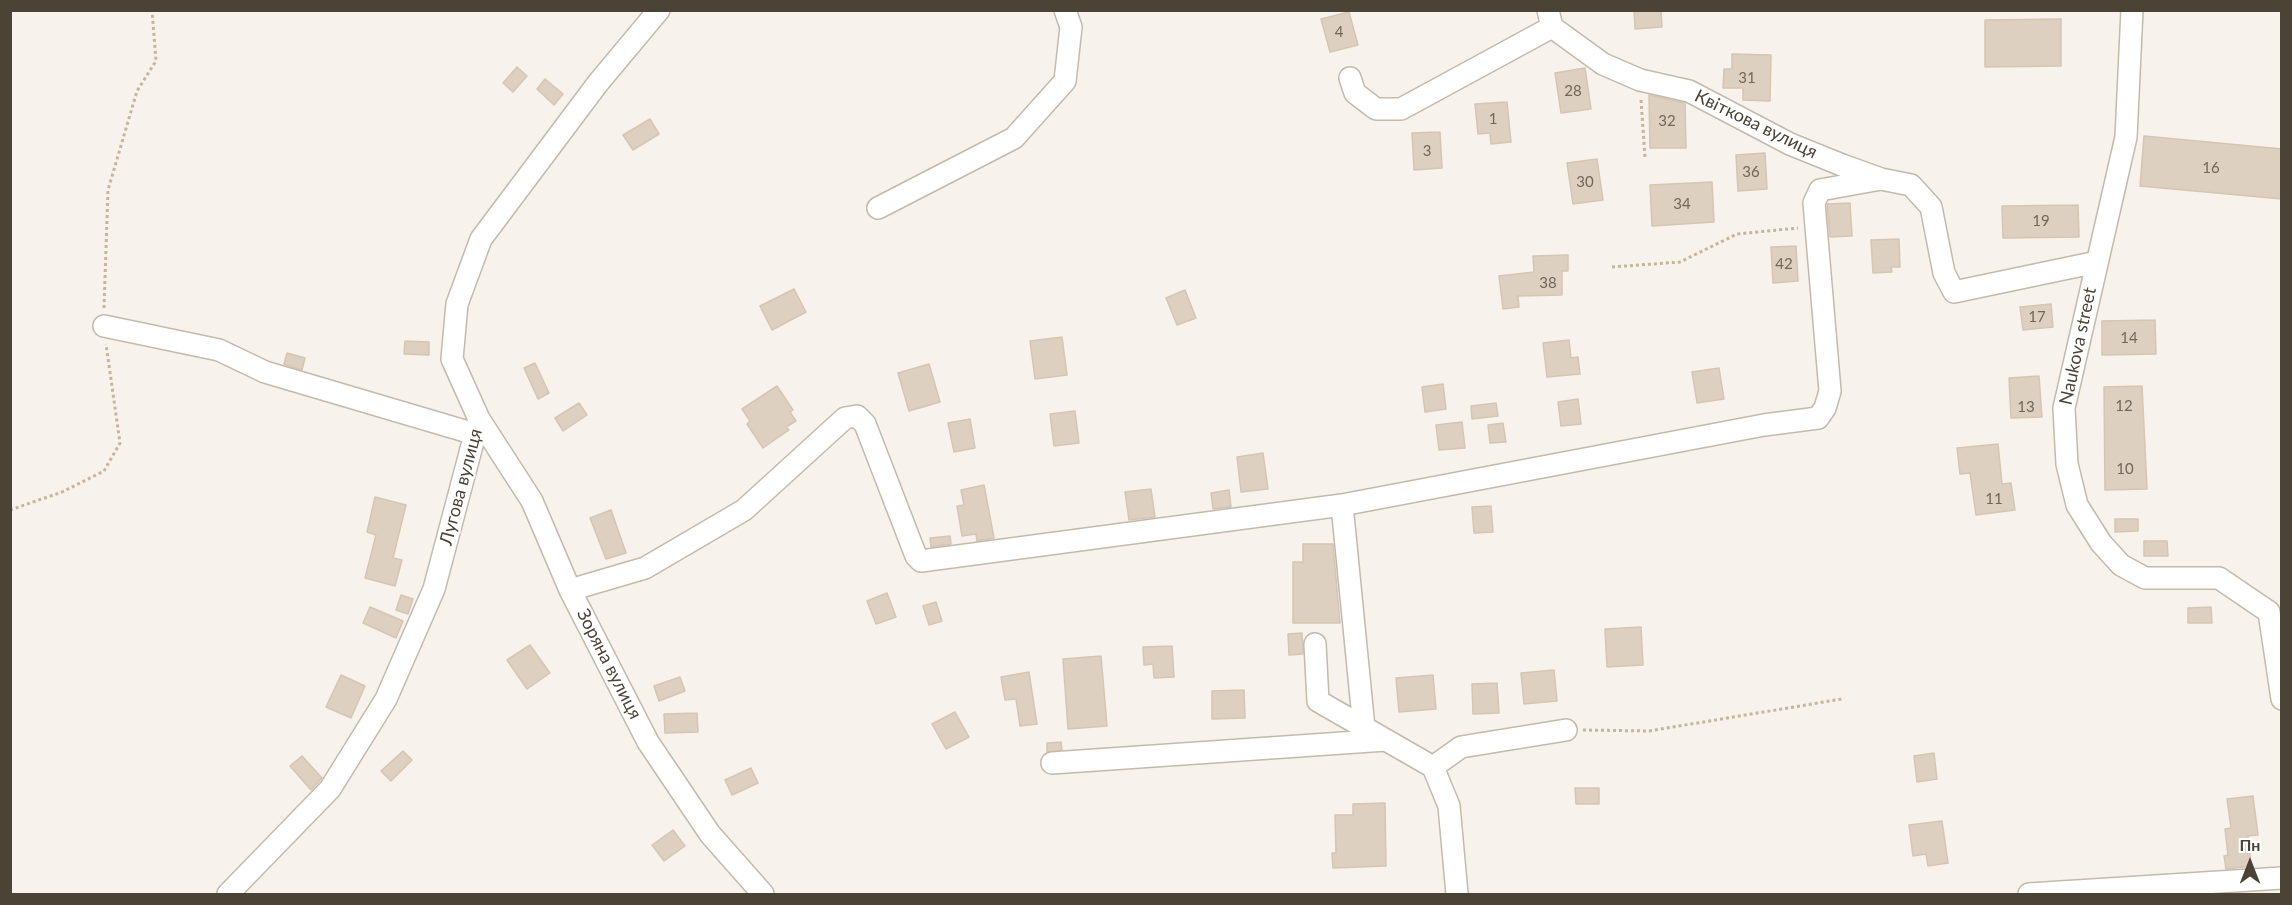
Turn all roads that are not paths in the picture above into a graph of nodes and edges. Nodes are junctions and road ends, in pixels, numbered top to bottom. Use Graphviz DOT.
graph roads {
  1 [pos="659,10"];
  2 [pos="1065,10"];
  3 [pos="2132,10"];
  4 [pos="1550,19"];
  5 [pos="1350,78"];
  6 [pos="1881,179"];
  7 [pos="878,208"];
  8 [pos="2097,262"];
  9 [pos="104,326"];
  10 [pos="477,426"];
  11 [pos="1342,505"];
  12 [pos="570,590"];
  13 [pos="1315,644"];
  14 [pos="2282,699"];
  15 [pos="1364,728"];
  16 [pos="1566,730"];
  17 [pos="1386,740"];
  18 [pos="1052,763"];
  19 [pos="1433,767"];
  20 [pos="2282,878"];
  21 [pos="228,894"];
  22 [pos="763,894"];
  23 [pos="1457,894"];
  24 [pos="2029,894"];
  1 -- 10 [label="street, Лугова вулиця"];
  2 -- 7 [label="street"];
  3 -- 8 [label="street, Naukova street"];
  4 -- 5 [label="street"];
  4 -- 6 [label="street, Квіткова вулиця"];
  6 -- 8 [label="street, Квіткова вулиця"];
  6 -- 11 [label="street, Квіткова вулиця"];
  8 -- 14 [label="street, Naukova street"];
  9 -- 10 [label="street"];
  10 -- 12 [label="street, Зоряна вулиця"];
  10 -- 21 [label="street, Лугова вулиця"];
  11 -- 12 [label="street"];
  11 -- 15 [label="street"];
  12 -- 22 [label="street, Зоряна вулиця"];
  13 -- 15 [label="street"];
  15 -- 17 [label="street"];
  16 -- 19 [label="street"];
  17 -- 18 [label="street"];
  17 -- 19 [label="street"];
  19 -- 23 [label="street"];
  20 -- 24 [label="street"];
}
